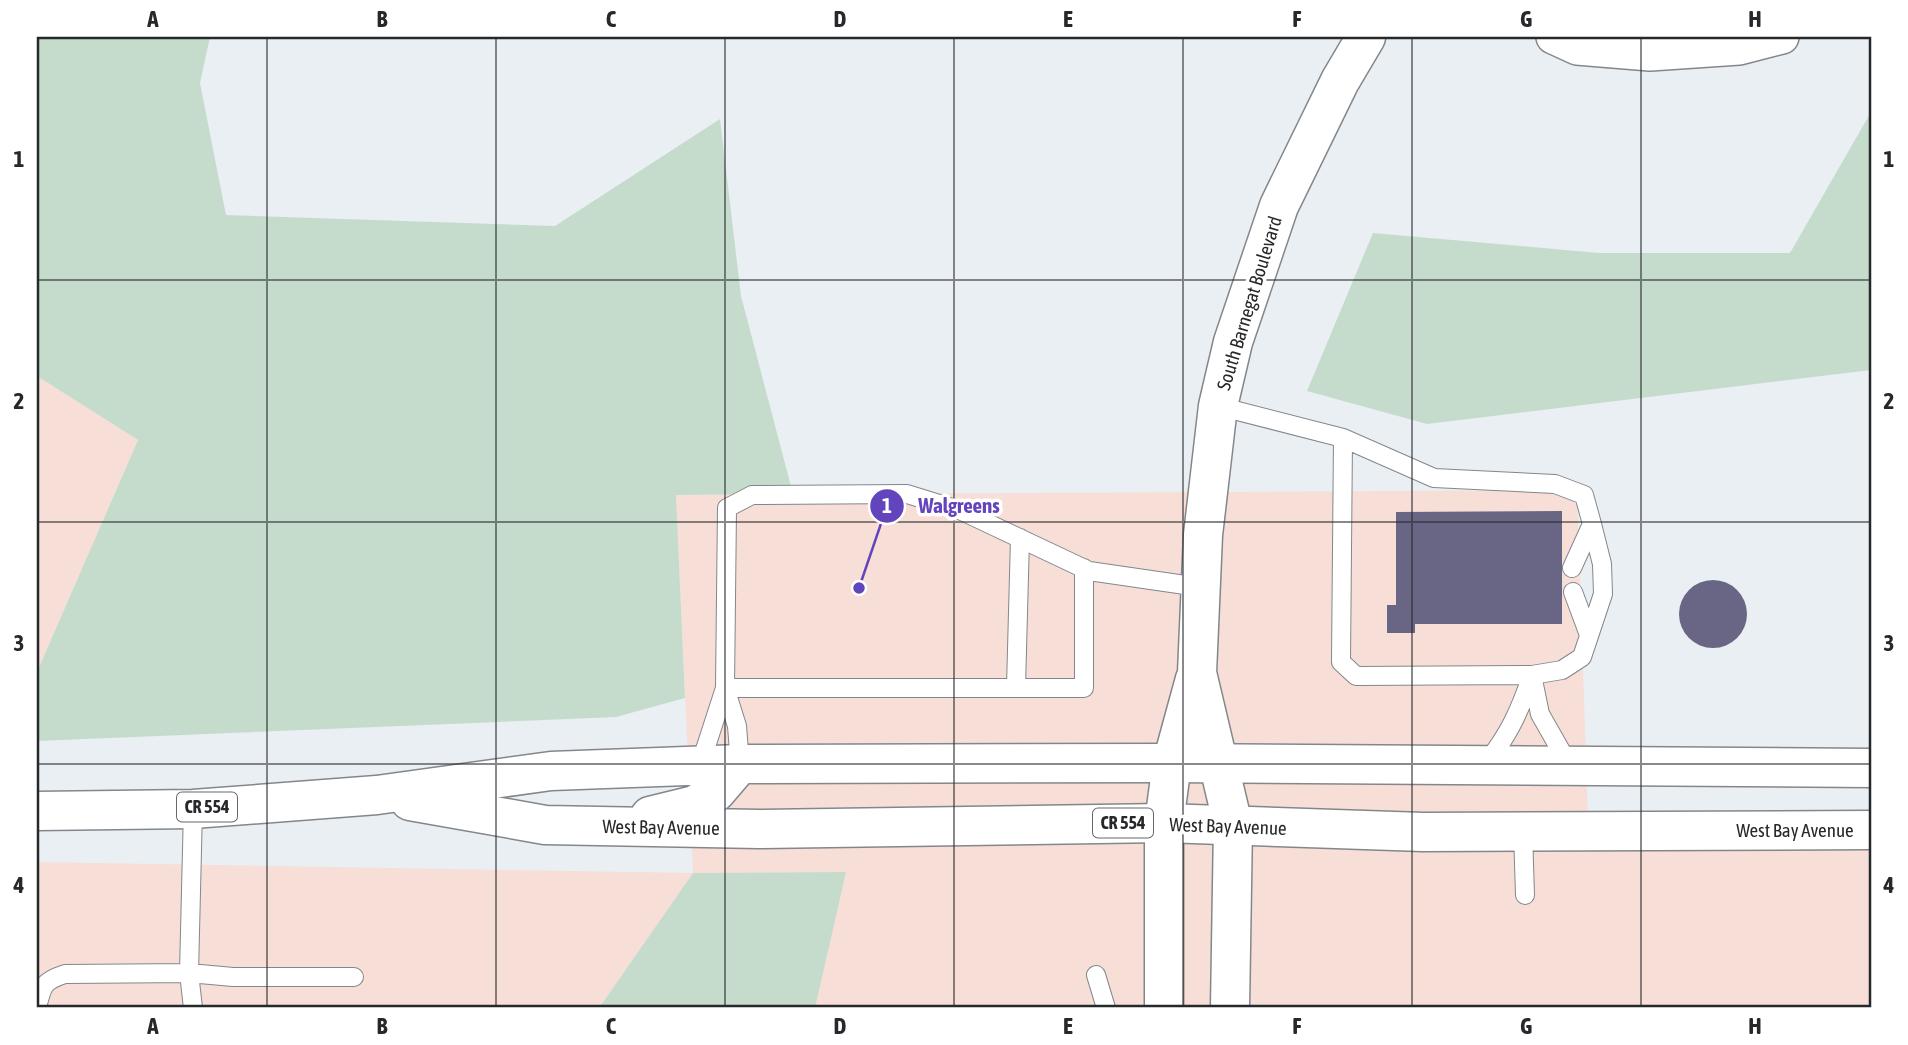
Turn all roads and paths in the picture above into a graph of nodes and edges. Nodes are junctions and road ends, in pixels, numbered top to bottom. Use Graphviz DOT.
graph roads {
  1 [pos="1366,37"];
  2 [pos="1553,37"];
  3 [pos="1782,37"];
  4 [pos="1218,407"];
  5 [pos="1343,438"];
  6 [pos="1592,524"];
  7 [pos="1020,538"];
  8 [pos="1084,568"];
  9 [pos="1572,568"];
  10 [pos="1199,587"];
  11 [pos="1573,592"];
  12 [pos="1588,635"];
  13 [pos="1197,673"];
  14 [pos="1531,676"];
  15 [pos="1016,687"];
  16 [pos="725,688"];
  17 [pos="1172,763"];
  18 [pos="740,764"];
  19 [pos="700,765"];
  20 [pos="1218,765"];
  21 [pos="1485,765"];
  22 [pos="1569,765"];
  23 [pos="1871,768"];
  24 [pos="377,795"];
  25 [pos="193,808"];
  26 [pos="37,811"];
  27 [pos="1164,823"];
  28 [pos="1233,825"];
  29 [pos="610,826"];
  30 [pos="1871,830"];
  31 [pos="1523,832"];
  32 [pos="1525,895"];
  33 [pos="188,973"];
  34 [pos="354,977"];
  35 [pos="37,1008"];
  36 [pos="193,1008"];
  37 [pos="1093,1008"];
  38 [pos="1105,1008"];
  39 [pos="1164,1008"];
  40 [pos="1230,1008"];
  1 -- 4 [label="main road, South Barnegat Boulevard"];
  2 -- 3 [label="street"];
  4 -- 5 [label="lane"];
  4 -- 10 [label="main road, South Barnegat Boulevard"];
  5 -- 6 [label="lane"];
  5 -- 14 [label="lane"];
  6 -- 9 [label="lane"];
  6 -- 12 [label="lane"];
  7 -- 8 [label="lane"];
  7 -- 15 [label="lane"];
  7 -- 16 [label="lane"];
  8 -- 10 [label="lane"];
  8 -- 15 [label="lane"];
  10 -- 13 [label="main road, South Barnegat Boulevard"];
  11 -- 12 [label="lane"];
  12 -- 14 [label="lane"];
  13 -- 17 [label="main road, South Barnegat Boulevard"];
  13 -- 20 [label="main road, South Barnegat Boulevard"];
  14 -- 21 [label="lane"];
  14 -- 22 [label="lane"];
  15 -- 16 [label="lane"];
  16 -- 18 [label="lane"];
  16 -- 19 [label="lane"];
  17 -- 18 [label="main road, West Bay Avenue / CR 554"];
  17 -- 20 [label="main road, West Bay Avenue"];
  17 -- 27 [label="main road, South Barnegat Boulevard"];
  18 -- 19 [label="main road, West Bay Avenue / CR 554"];
  18 -- 29 [label="main road"];
  19 -- 24 [label="main road, West Bay Avenue / CR 554"];
  20 -- 21 [label="main road, West Bay Avenue"];
  20 -- 28 [label="main road, South Barnegat Boulevard"];
  21 -- 22 [label="main road, West Bay Avenue"];
  22 -- 23 [label="main road, West Bay Avenue"];
  24 -- 25 [label="main road, West Bay Avenue / CR 554"];
  24 -- 29 [label="main road, West Bay Avenue / CR 554"];
  25 -- 26 [label="main road, West Bay Avenue / CR 554"];
  25 -- 33 [label="lane"];
  27 -- 28 [label="main road, West Bay Avenue / CR 554"];
  27 -- 29 [label="main road, West Bay Avenue / CR 554"];
  27 -- 39 [label="main road, South Barnegat Boulevard"];
  28 -- 31 [label="main road, West Bay Avenue / CR 554"];
  28 -- 40 [label="main road, South Barnegat Boulevard"];
  30 -- 31 [label="main road, West Bay Avenue / CR 554"];
  31 -- 32 [label="lane"];
  33 -- 34 [label="lane"];
  33 -- 35 [label="lane"];
  33 -- 36 [label="lane"];
  37 -- 38 [label="lane"];
}
